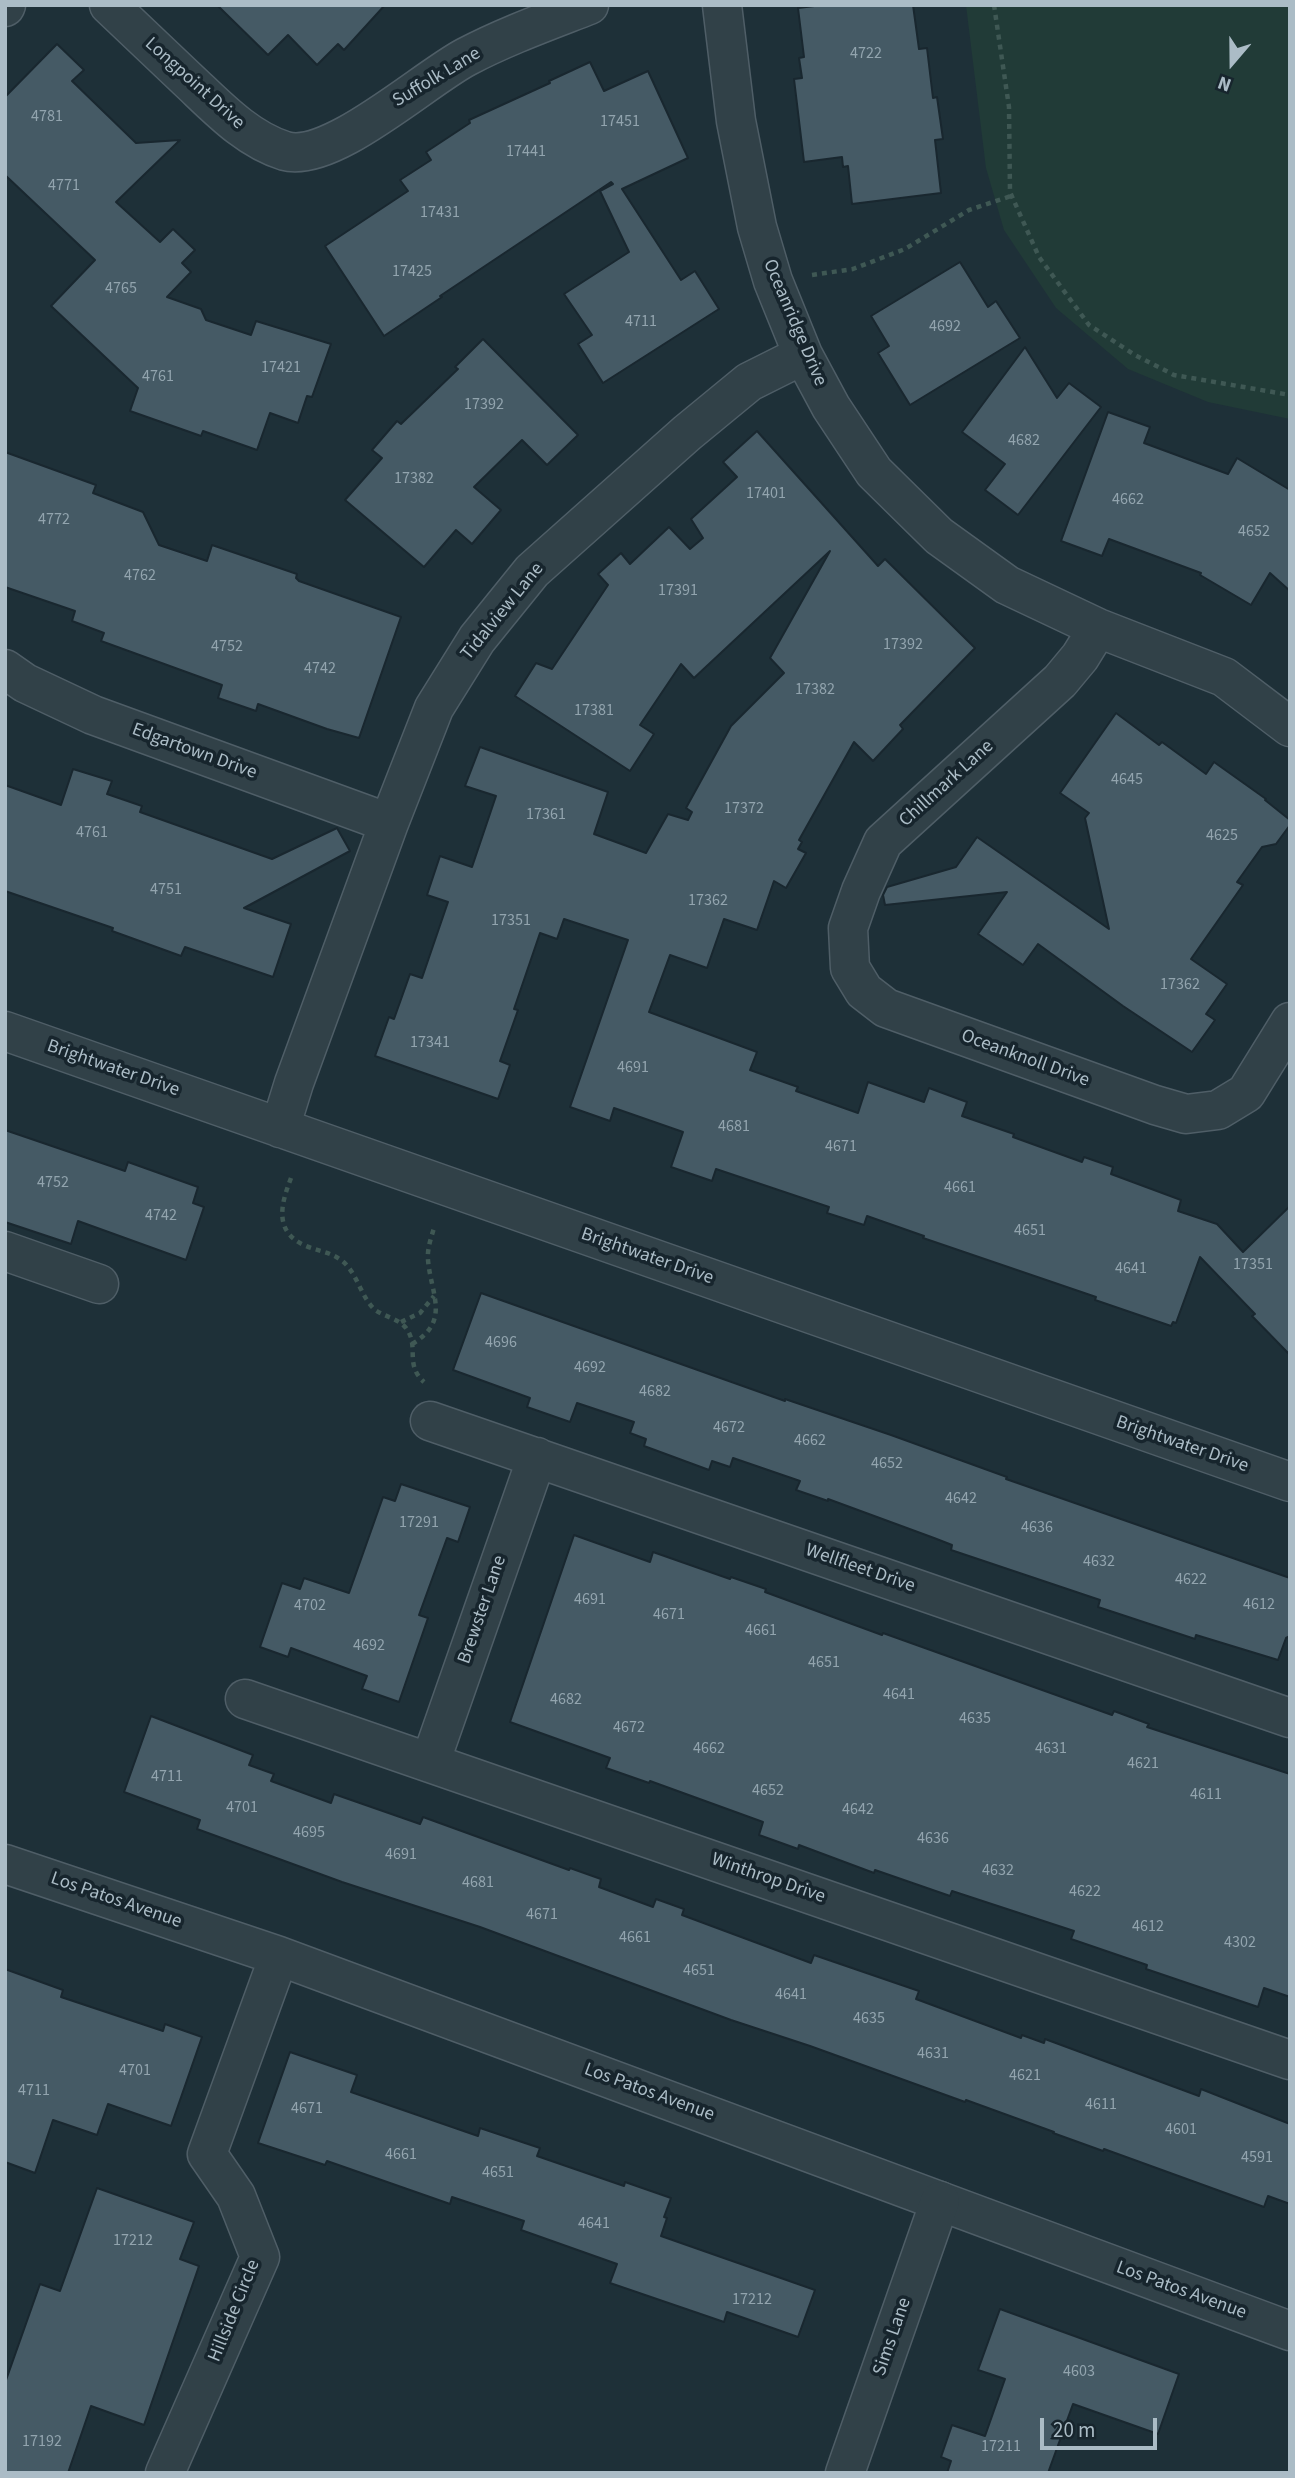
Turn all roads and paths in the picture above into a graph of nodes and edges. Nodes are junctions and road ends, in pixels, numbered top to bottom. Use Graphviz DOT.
graph roads {
  1 [pos="109,5"];
  2 [pos="589,5"];
  3 [pos="722,5"];
  4 [pos="994,5"];
  5 [pos="287,152"];
  6 [pos="1012,196"];
  7 [pos="773,281"];
  8 [pos="803,355"];
  9 [pos="1290,395"];
  10 [pos="1098,628"];
  11 [pos="5,669"];
  12 [pos="1290,727"];
  13 [pos="389,823"];
  14 [pos="850,968"];
  15 [pos="1290,1022"];
  16 [pos="5,1031"];
  17 [pos="280,1128"];
  18 [pos="291,1178"];
  19 [pos="434,1228"];
  20 [pos="5,1251"];
  21 [pos="99,1284"];
  22 [pos="435,1295"];
  23 [pos="400,1323"];
  24 [pos="412,1344"];
  25 [pos="432,1404"];
  26 [pos="537,1457"];
  27 [pos="1290,1482"];
  28 [pos="245,1699"];
  29 [pos="1290,1718"];
  30 [pos="430,1763"];
  31 [pos="5,1864"];
  32 [pos="279,1956"];
  33 [pos="1290,2060"];
  34 [pos="940,2201"];
  35 [pos="1290,2331"];
  36 [pos="165,2473"];
  37 [pos="845,2473"];
  1 -- 5 [label="street, Longpoint Drive"];
  2 -- 5 [label="street, Suffolk Lane"];
  3 -- 7 [label="street, Oceanridge Drive"];
  4 -- 6 [label="path"];
  6 -- 7 [label="path"];
  6 -- 9 [label="path"];
  7 -- 8 [label="street, Oceanridge Drive"];
  8 -- 10 [label="street, Oceanridge Drive"];
  8 -- 13 [label="street, Tidalview Lane"];
  10 -- 12 [label="street, Oceanridge Drive"];
  10 -- 14 [label="street, Chillmark Lane"];
  11 -- 13 [label="street, Edgartown Drive"];
  13 -- 17 [label="street, Tidalview Lane"];
  14 -- 15 [label="street, Oceanknoll Drive"];
  16 -- 17 [label="street, Brightwater Drive"];
  17 -- 27 [label="street, Brightwater Drive"];
  18 -- 23 [label="path"];
  19 -- 22 [label="path"];
  20 -- 21 [label="street"];
  22 -- 23 [label="path"];
  22 -- 24 [label="path"];
  23 -- 24 [label="path"];
  24 -- 25 [label="path"];
  25 -- 26 [label="street, Wellfleet Drive"];
  26 -- 29 [label="street, Wellfleet Drive"];
  26 -- 30 [label="street, Brewster Lane"];
  28 -- 30 [label="street, Winthrop Drive"];
  30 -- 33 [label="street, Winthrop Drive"];
  31 -- 32 [label="street, Los Patos Avenue"];
  32 -- 34 [label="street, Los Patos Avenue"];
  32 -- 36 [label="street, Hillside Circle"];
  34 -- 35 [label="street, Los Patos Avenue"];
  34 -- 37 [label="street, Sims Lane"];
}
